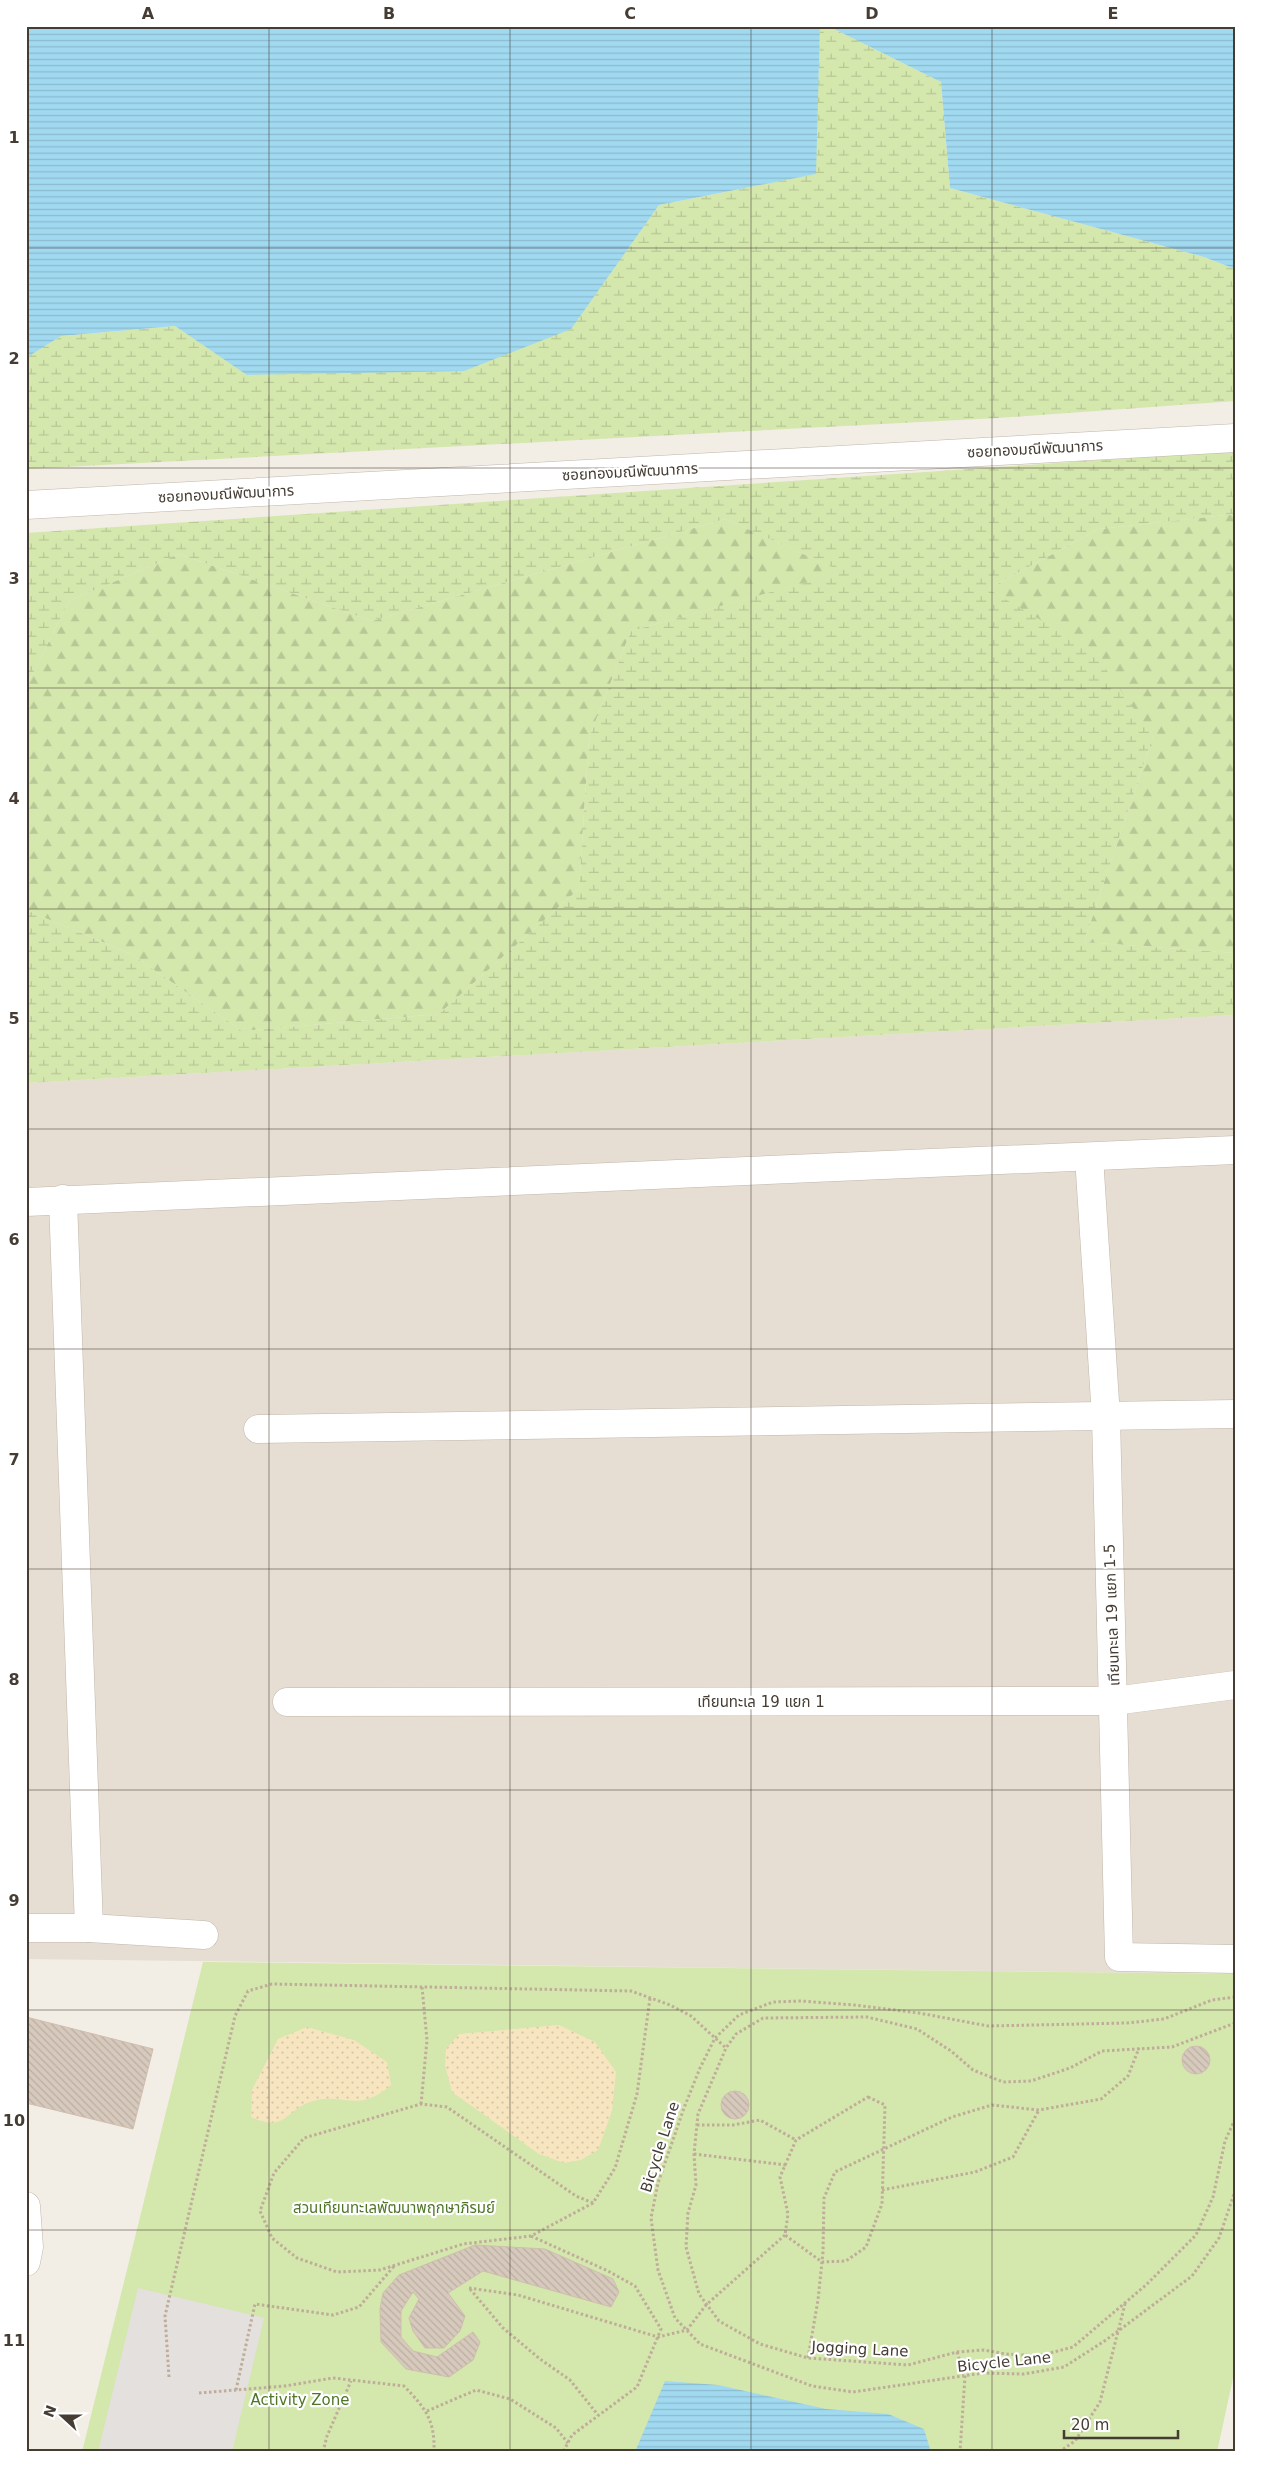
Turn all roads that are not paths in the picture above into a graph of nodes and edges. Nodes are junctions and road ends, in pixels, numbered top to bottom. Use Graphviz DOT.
graph roads {
  1 [pos="1235,438"];
  2 [pos="26,506"];
  3 [pos="1235,1150"];
  4 [pos="1089,1157"];
  5 [pos="63,1199"];
  6 [pos="26,1202"];
  7 [pos="1235,1414"];
  8 [pos="1106,1417"];
  9 [pos="258,1429"];
  10 [pos="1235,1685"];
  11 [pos="1114,1701"];
  12 [pos="287,1702"];
  13 [pos="26,1928"];
  14 [pos="89,1928"];
  15 [pos="204,1935"];
  16 [pos="1235,1958"];
  17 [pos="26,2206"];
  18 [pos="26,2262"];
  1 -- 2 [label="street, ซอยทองมณีพัฒนาการ"];
  3 -- 4 [label="street"];
  4 -- 5 [label="street"];
  4 -- 8 [label="street, เทียนทะเล 19 แยก 1-5"];
  5 -- 6 [label="street"];
  5 -- 14 [label="street"];
  7 -- 8 [label="street"];
  8 -- 9 [label="street"];
  8 -- 11 [label="street, เทียนทะเล 19 แยก 1-5"];
  10 -- 11 [label="street, เทียนทะเล 19 แยก 1"];
  11 -- 12 [label="street, เทียนทะเล 19 แยก 1"];
  11 -- 16 [label="street, เทียนทะเล 19 แยก 1-5"];
  13 -- 14 [label="street"];
  14 -- 15 [label="street"];
  17 -- 18 [label="street"];
}
